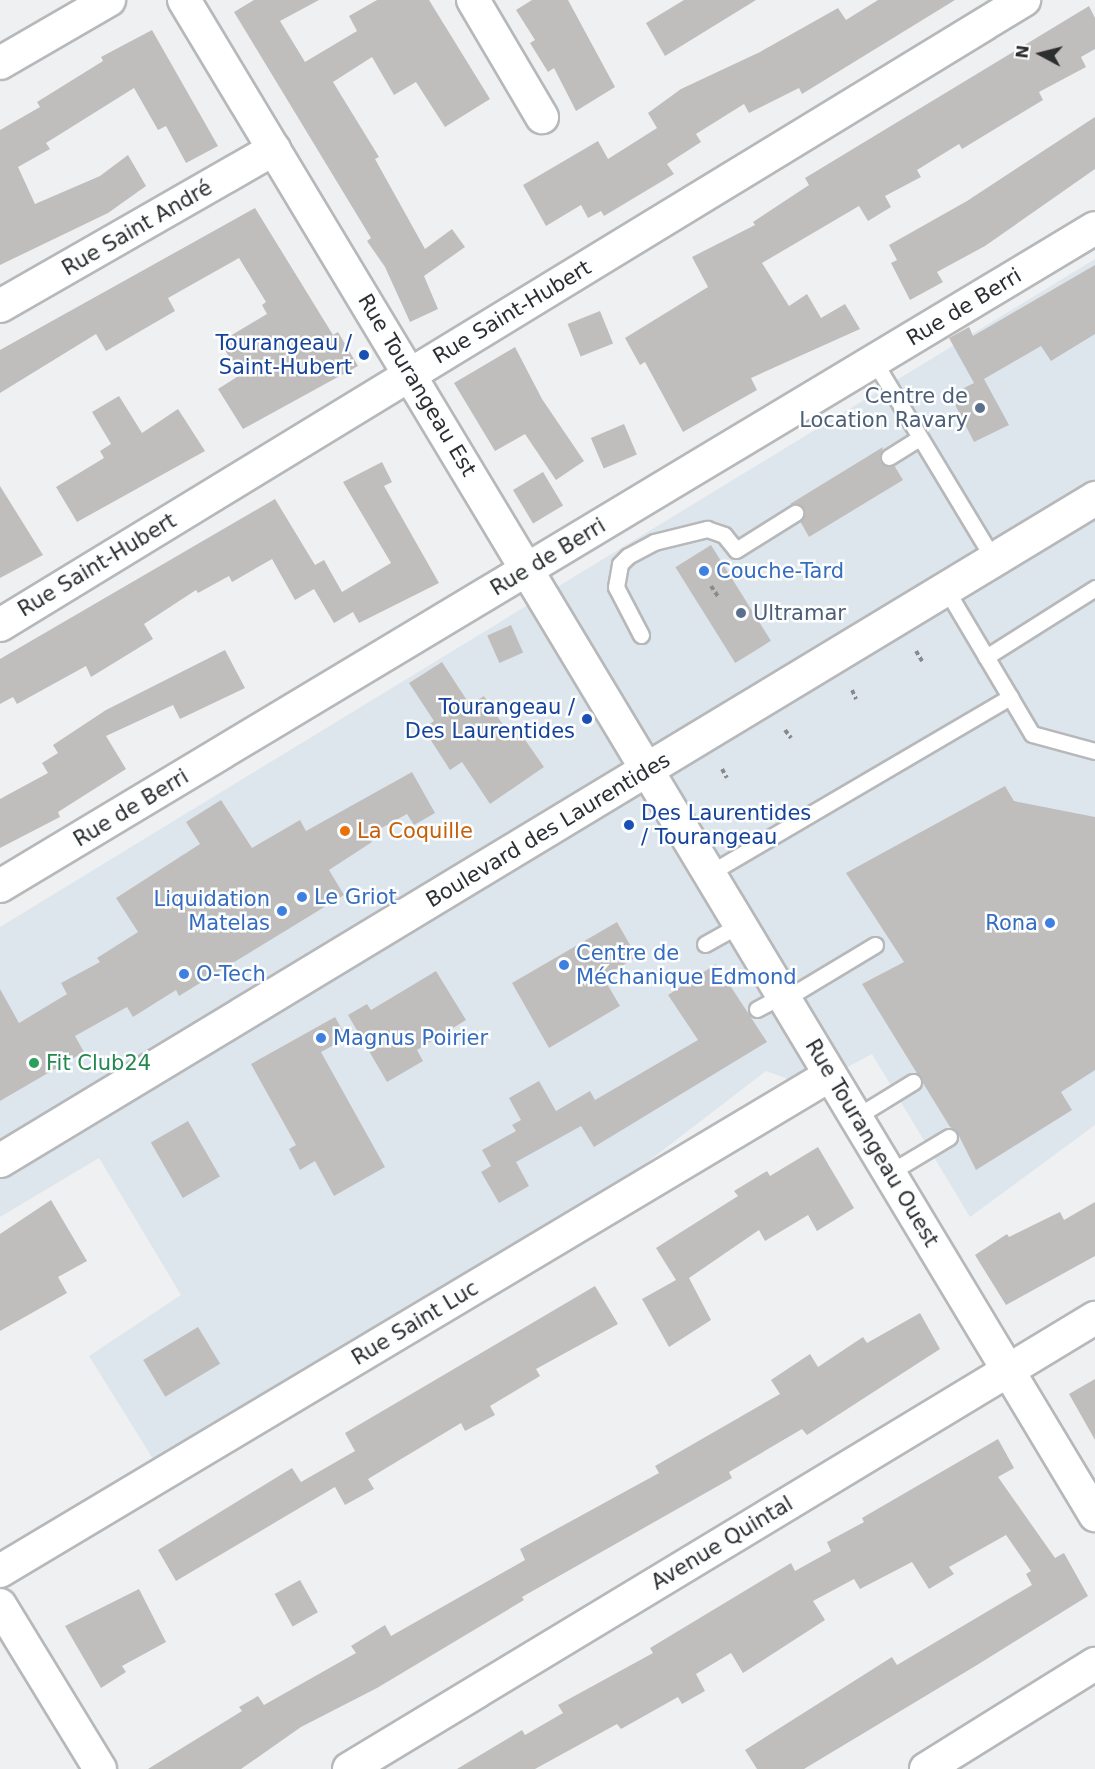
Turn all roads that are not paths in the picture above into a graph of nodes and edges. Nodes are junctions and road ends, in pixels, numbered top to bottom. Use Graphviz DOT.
graph roads {
  1 [pos="109,0"];
  2 [pos="184,0"];
  3 [pos="473,0"];
  4 [pos="1024,0"];
  5 [pos="0,63"];
  6 [pos="542,117"];
  7 [pos="274,149"];
  8 [pos="1095,228"];
  9 [pos="0,306"];
  10 [pos="874,361"];
  11 [pos="412,374"];
  12 [pos="920,438"];
  13 [pos="889,457"];
  14 [pos="1095,498"];
  15 [pos="795,513"];
  16 [pos="994,560"];
  17 [pos="527,570"];
  18 [pos="1095,588"];
  19 [pos="946,589"];
  20 [pos="0,625"];
  21 [pos="641,635"];
  22 [pos="986,657"];
  23 [pos="1010,697"];
  24 [pos="1095,751"];
  25 [pos="648,770"];
  26 [pos="710,873"];
  27 [pos="0,886"];
  28 [pos="741,924"];
  29 [pos="705,944"];
  30 [pos="875,945"];
  31 [pos="775,1001"];
  32 [pos="830,1075"];
  33 [pos="914,1083"];
  34 [pos="856,1117"];
  35 [pos="949,1137"];
  36 [pos="0,1160"];
  37 [pos="889,1173"];
  38 [pos="1095,1318"];
  39 [pos="1008,1371"];
  40 [pos="1095,1515"];
  41 [pos="0,1571"];
  42 [pos="0,1605"];
  43 [pos="1095,1664"];
  44 [pos="100,1769"];
  45 [pos="349,1769"];
  46 [pos="926,1769"];
  1 -- 5 [label="street"];
  2 -- 7 [label="street, Rue Tourangeau Est"];
  3 -- 6 [label="street"];
  4 -- 11 [label="street, Rue Saint-Hubert"];
  7 -- 9 [label="street, Rue Saint André"];
  7 -- 11 [label="street, Rue Tourangeau Est"];
  8 -- 10 [label="street, Rue de Berri"];
  10 -- 12 [label="lane"];
  10 -- 17 [label="street, Rue de Berri"];
  11 -- 17 [label="street, Rue Tourangeau Est"];
  11 -- 20 [label="street, Rue Saint-Hubert"];
  12 -- 13 [label="lane"];
  12 -- 16 [label="lane"];
  14 -- 16 [label="main road, Boulevard des Laurentides"];
  15 -- 21 [label="lane"];
  16 -- 19 [label="main road, Boulevard des Laurentides"];
  17 -- 25 [label="street, Rue Tourangeau Est"];
  17 -- 27 [label="street, Rue de Berri"];
  18 -- 22 [label="lane"];
  19 -- 22 [label="lane"];
  19 -- 25 [label="main road, Boulevard des Laurentides"];
  22 -- 23 [label="lane"];
  23 -- 24 [label="lane"];
  23 -- 26 [label="lane"];
  25 -- 26 [label="street, Rue Tourangeau Ouest"];
  25 -- 36 [label="main road, Boulevard des Laurentides"];
  26 -- 28 [label="street, Rue Tourangeau Ouest"];
  28 -- 29 [label="lane"];
  28 -- 31 [label="street, Rue Tourangeau Ouest"];
  30 -- 31 [label="lane"];
  31 -- 32 [label="street, Rue Tourangeau Ouest"];
  32 -- 34 [label="street, Rue Tourangeau Ouest"];
  32 -- 41 [label="street, Rue Saint Luc"];
  33 -- 34 [label="lane"];
  34 -- 37 [label="street, Rue Tourangeau Ouest"];
  35 -- 37 [label="lane"];
  37 -- 39 [label="street, Rue Tourangeau Ouest"];
  38 -- 39 [label="street, Avenue Quintal"];
  39 -- 40 [label="street, Rue Tourangeau Ouest"];
  39 -- 45 [label="street, Avenue Quintal"];
  42 -- 44 [label="street"];
  43 -- 46 [label="street"];
}
